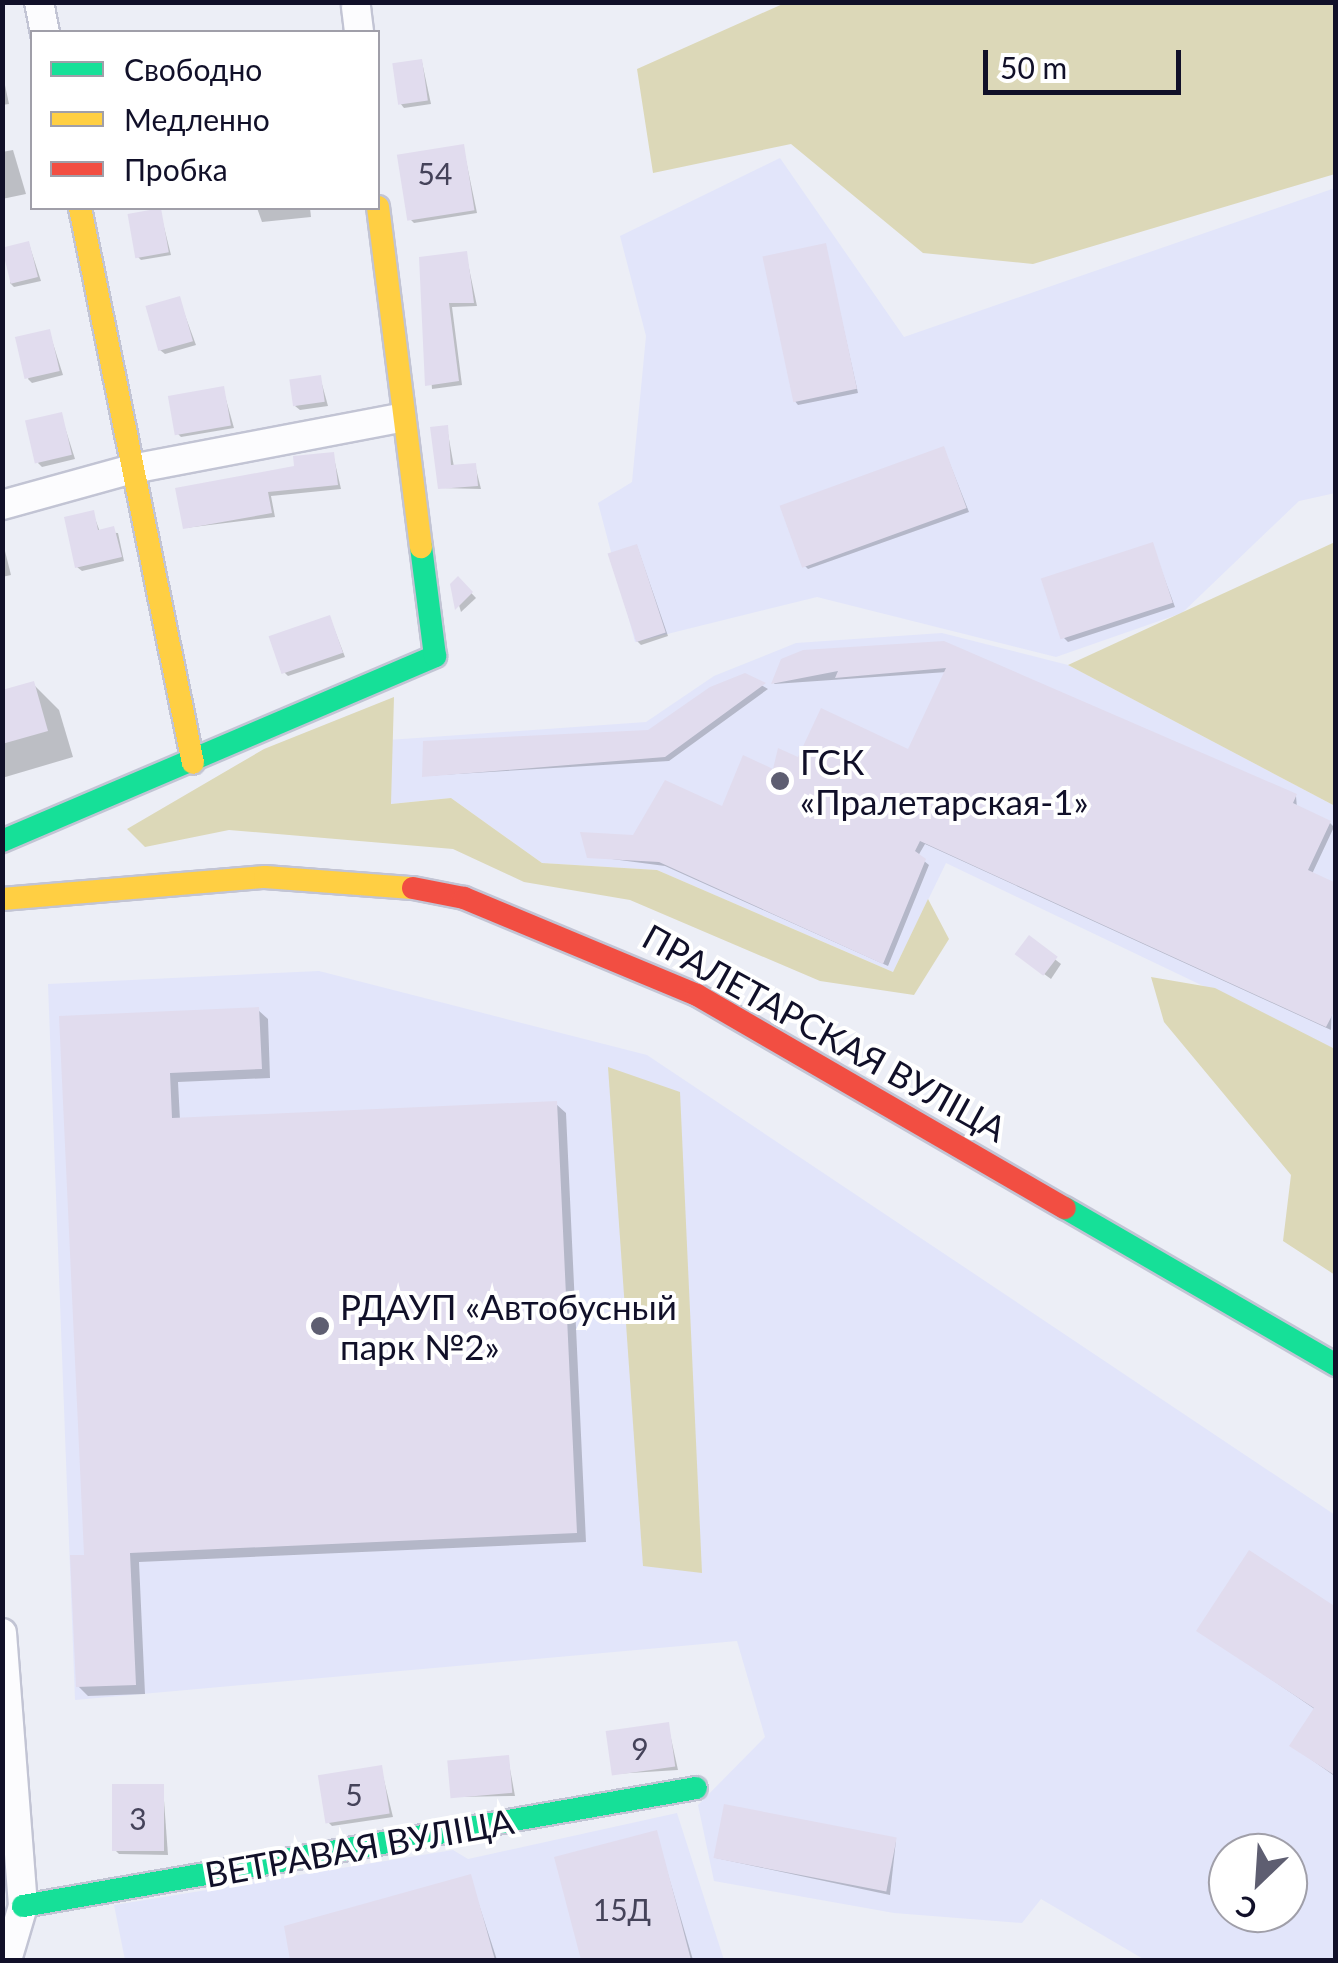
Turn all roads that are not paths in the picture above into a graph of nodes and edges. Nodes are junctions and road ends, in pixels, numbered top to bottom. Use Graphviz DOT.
graph roads {
  1 [pos="39,2"];
  2 [pos="45,30"];
  3 [pos="80,210"];
  4 [pos="378,210"];
  5 [pos="400,418"];
  6 [pos="132,468"];
  7 [pos="2,505"];
  8 [pos="194,762"];
  9 [pos="2,842"];
  10 [pos="2,898"];
  11 [pos="1336,1364"];
  12 [pos="2,1633"];
  13 [pos="696,1788"];
  14 [pos="23,1906"];
  15 [pos="7,1960"];
  1 -- 2 [label="street"];
  3 -- 6 [label="street"];
  4 -- 5 [label="street"];
  5 -- 6 [label="street"];
  5 -- 8 [label="street"];
  6 -- 7 [label="street"];
  6 -- 8 [label="street"];
  8 -- 9 [label="street"];
  10 -- 11 [label="street, ПРАЛЕТАРСКАЯ ВУЛІЦА"];
  12 -- 14 [label="street"];
  13 -- 14 [label="street, ВЕТРАВАЯ ВУЛІЦА"];
  14 -- 15 [label="street"];
}
